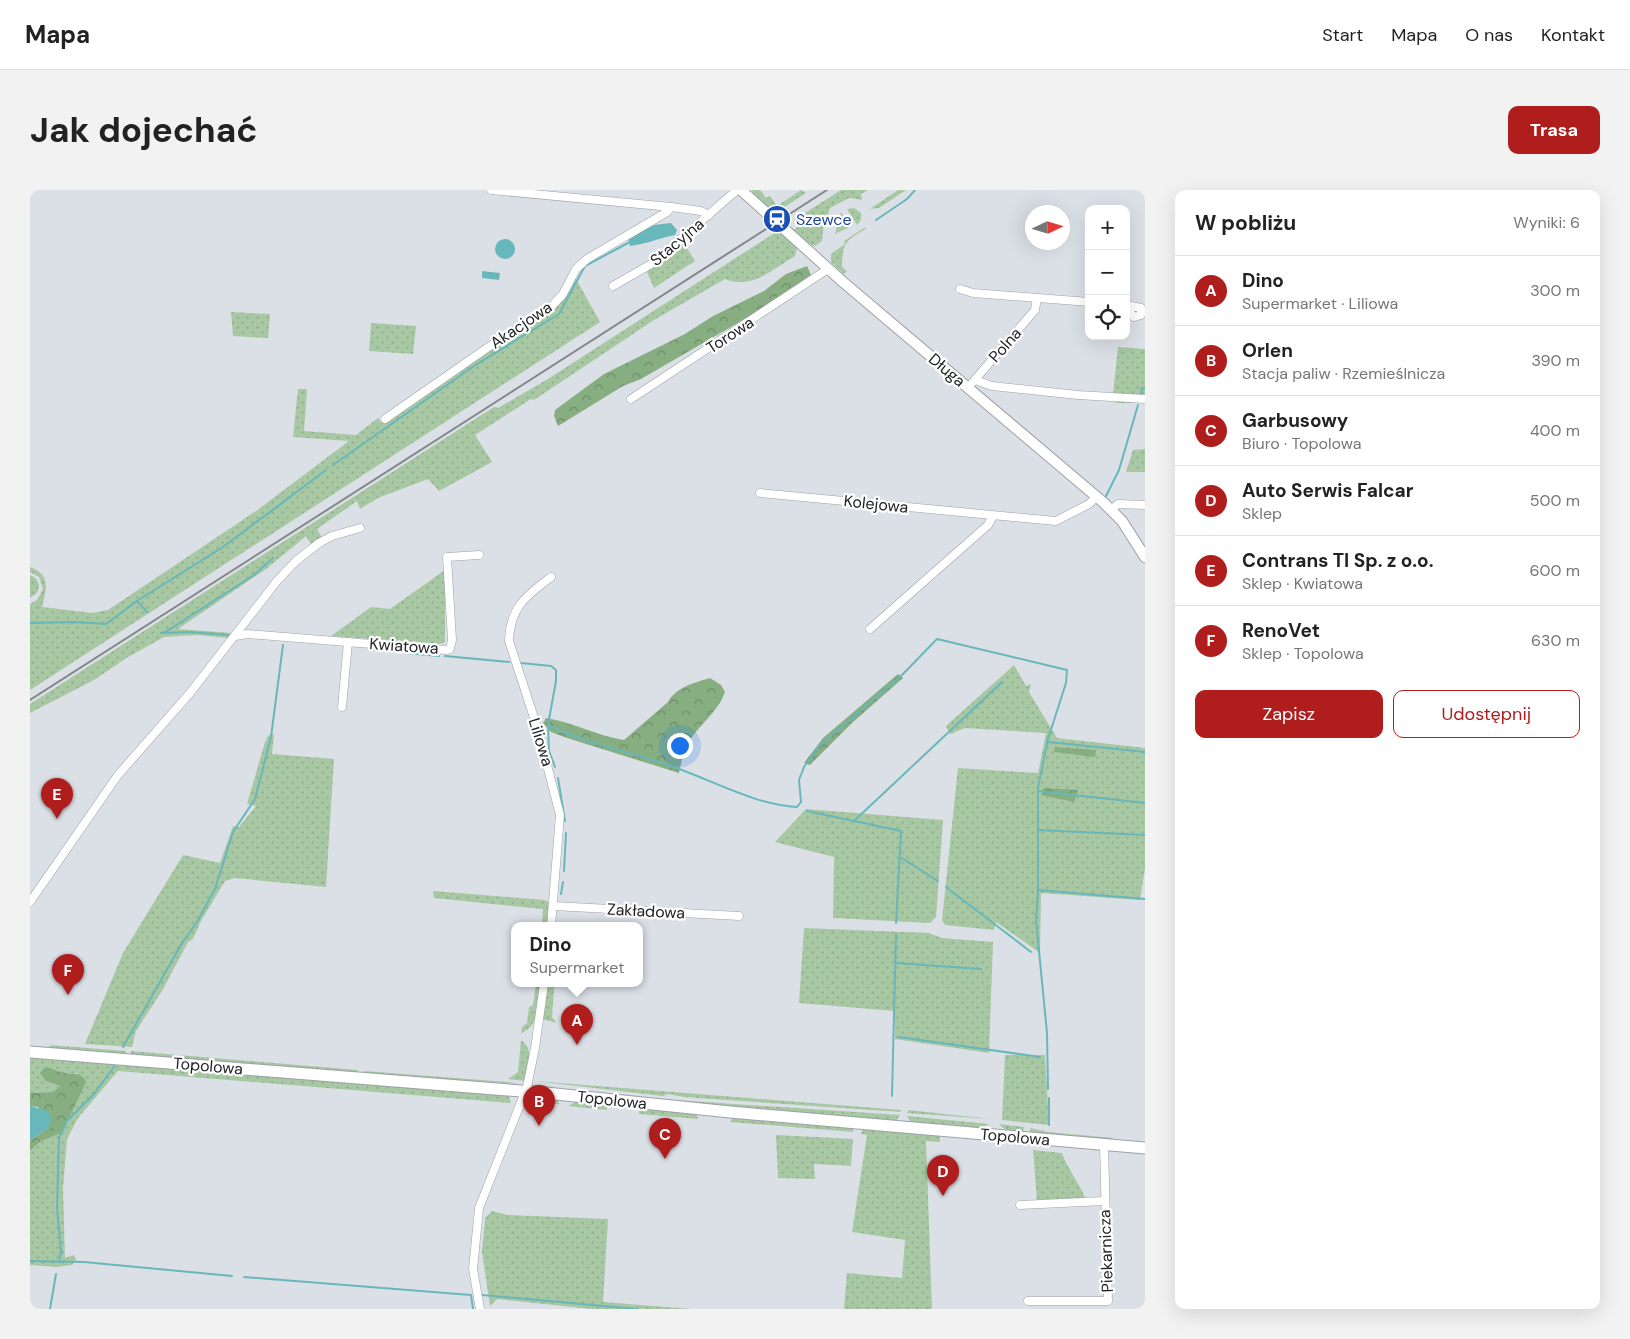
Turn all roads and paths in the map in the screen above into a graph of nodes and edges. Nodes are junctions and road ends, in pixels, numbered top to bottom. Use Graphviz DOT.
graph roads {
  1 [pos="491,190"];
  2 [pos="737,190"];
  3 [pos="741,190"];
  4 [pos="671,207"];
  5 [pos="709,215"];
  6 [pos="828,269"];
  7 [pos="613,286"];
  8 [pos="960,289"];
  9 [pos="1037,298"];
  10 [pos="1085,302"];
  11 [pos="971,384"];
  12 [pos="631,399"];
  13 [pos="1145,399"];
  14 [pos="385,420"];
  15 [pos="760,493"];
  16 [pos="1096,497"];
  17 [pos="1145,505"];
  18 [pos="1111,510"];
  19 [pos="993,516"];
  20 [pos="360,528"];
  21 [pos="479,555"];
  22 [pos="1145,557"];
  23 [pos="551,577"];
  24 [pos="870,629"];
  25 [pos="235,636"];
  26 [pos="348,642"];
  27 [pos="342,707"];
  28 [pos="30,902"];
  29 [pos="554,906"];
  30 [pos="739,916"];
  31 [pos="552,922"];
  32 [pos="544,987"];
  33 [pos="30,1052"];
  34 [pos="526,1091"];
  35 [pos="1104,1144"];
  36 [pos="1145,1148"];
  37 [pos="1104,1201"];
  38 [pos="1020,1205"];
  39 [pos="1028,1301"];
  40 [pos="480,1309"];
  1 -- 4 [label="street"];
  2 -- 5 [label="street, Stacyjna"];
  3 -- 6 [label="street, Długa"];
  4 -- 5 [label="street"];
  4 -- 14 [label="street, Akacjowa"];
  5 -- 7 [label="street, Stacyjna"];
  6 -- 11 [label="street, Długa"];
  6 -- 12 [label="street, Torowa"];
  8 -- 9 [label="street"];
  9 -- 10 [label="street"];
  9 -- 11 [label="street, Polna"];
  11 -- 13 [label="street"];
  11 -- 16 [label="street, Długa"];
  15 -- 19 [label="street, Kolejowa"];
  16 -- 18 [label="street, Długa"];
  16 -- 19 [label="street, Kolejowa"];
  17 -- 18 [label="street"];
  18 -- 22 [label="street, Długa"];
  19 -- 24 [label="street"];
  20 -- 25 [label="street"];
  21 -- 26 [label="street, Kwiatowa"];
  23 -- 29 [label="street, Liliowa"];
  25 -- 26 [label="street, Kwiatowa"];
  25 -- 28 [label="street"];
  26 -- 27 [label="street"];
  29 -- 30 [label="street, Zakładowa"];
  29 -- 31 [label="street, Liliowa"];
  32 -- 34 [label="street"];
  33 -- 34 [label="main road, Topolowa"];
  34 -- 35 [label="main road, Topolowa"];
  34 -- 40 [label="street"];
  35 -- 36 [label="main road, Topolowa"];
  35 -- 37 [label="street, Piekarnicza"];
  37 -- 38 [label="street, Piekarnicza"];
  37 -- 39 [label="street, Piekarnicza"];
}
